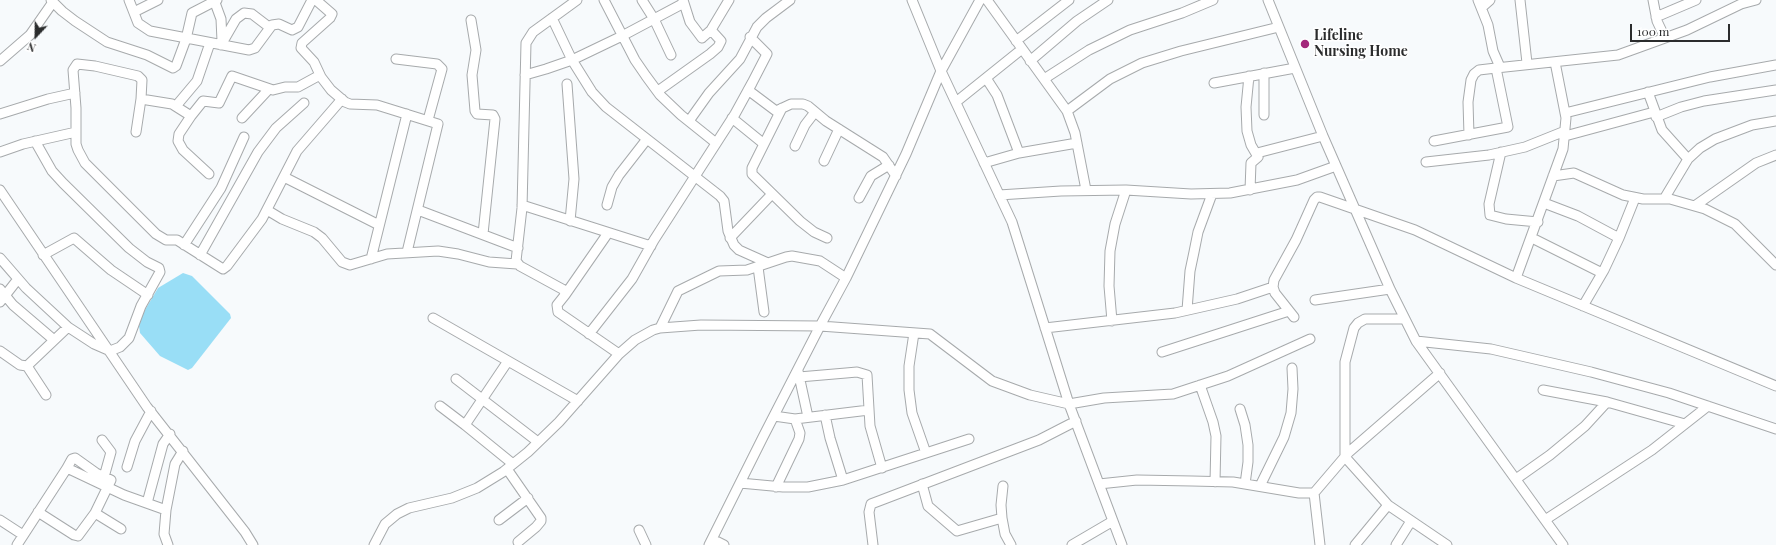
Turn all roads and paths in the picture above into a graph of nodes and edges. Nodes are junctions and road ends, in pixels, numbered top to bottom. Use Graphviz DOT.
graph roads {
  1 [pos="129,0"];
  2 [pos="158,0"];
  3 [pos="312,0"];
  4 [pos="316,0"];
  5 [pos="604,0"];
  6 [pos="642,0"];
  7 [pos="729,0"];
  8 [pos="790,0"];
  9 [pos="912,0"];
  10 [pos="980,0"];
  11 [pos="987,0"];
  12 [pos="1069,0"];
  13 [pos="1108,0"];
  14 [pos="1213,0"];
  15 [pos="1268,0"];
  16 [pos="1490,0"];
  17 [pos="1520,0"];
  18 [pos="1653,0"];
  19 [pos="1696,0"];
  20 [pos="1756,0"];
  21 [pos="52,1"];
  22 [pos="215,1"];
  23 [pos="573,1"];
  24 [pos="683,1"];
  25 [pos="1480,3"];
  26 [pos="134,12"];
  27 [pos="1656,17"];
  28 [pos="552,18"];
  29 [pos="221,19"];
  30 [pos="654,19"];
  31 [pos="471,20"];
  32 [pos="234,22"];
  33 [pos="269,27"];
  34 [pos="1279,27"];
  35 [pos="711,30"];
  36 [pos="622,36"];
  37 [pos="750,37"];
  38 [pos="1665,38"];
  39 [pos="186,39"];
  40 [pos="1016,41"];
  41 [pos="210,43"];
  42 [pos="221,43"];
  43 [pos="1022,49"];
  44 [pos="671,55"];
  45 [pos="396,59"];
  46 [pos="572,60"];
  47 [pos="0,62"];
  48 [pos="1030,62"];
  49 [pos="1555,62"];
  50 [pos="1527,63"];
  51 [pos="1776,65"];
  52 [pos="1498,67"];
  53 [pos="1295,68"];
  54 [pos="941,71"];
  55 [pos="1264,73"];
  56 [pos="320,75"];
  57 [pos="525,75"];
  58 [pos="1249,76"];
  59 [pos="986,78"];
  60 [pos="1044,79"];
  61 [pos="1214,82"];
  62 [pos="566,84"];
  63 [pos="269,89"];
  64 [pos="748,90"];
  65 [pos="1776,90"];
  66 [pos="658,92"];
  67 [pos="1648,92"];
  68 [pos="75,93"];
  69 [pos="142,99"];
  70 [pos="342,99"];
  71 [pos="956,102"];
  72 [pos="304,103"];
  73 [pos="176,106"];
  74 [pos="782,108"];
  75 [pos="815,112"];
  76 [pos="1067,112"];
  77 [pos="1565,113"];
  78 [pos="0,114"];
  79 [pos="407,114"];
  80 [pos="1264,115"];
  81 [pos="1655,115"];
  82 [pos="191,116"];
  83 [pos="242,118"];
  84 [pos="732,118"];
  85 [pos="428,120"];
  86 [pos="689,121"];
  87 [pos="1776,121"];
  88 [pos="839,129"];
  89 [pos="76,132"];
  90 [pos="136,132"];
  91 [pos="1565,134"];
  92 [pos="1469,135"];
  93 [pos="1323,136"];
  94 [pos="244,137"];
  95 [pos="647,139"];
  96 [pos="35,141"];
  97 [pos="1434,141"];
  98 [pos="716,143"];
  99 [pos="1077,143"];
  100 [pos="764,144"];
  101 [pos="795,146"];
  102 [pos="0,152"];
  103 [pos="1019,152"];
  104 [pos="1501,152"];
  105 [pos="1257,153"];
  106 [pos="1776,155"];
  107 [pos="1688,159"];
  108 [pos="824,161"];
  109 [pos="1426,162"];
  110 [pos="984,163"];
  111 [pos="889,165"];
  112 [pos="1336,166"];
  113 [pos="209,174"];
  114 [pos="896,176"];
  115 [pos="1553,176"];
  116 [pos="284,177"];
  117 [pos="695,177"];
  118 [pos="0,190"];
  119 [pos="1086,190"];
  120 [pos="1126,190"];
  121 [pos="1250,190"];
  122 [pos="772,194"];
  123 [pos="1212,194"];
  124 [pos="999,195"];
  125 [pos="859,198"];
  126 [pos="1635,198"];
  127 [pos="1664,199"];
  128 [pos="1544,203"];
  129 [pos="522,205"];
  130 [pos="607,205"];
  131 [pos="1696,205"];
  132 [pos="1355,208"];
  133 [pos="267,210"];
  134 [pos="418,210"];
  135 [pos="570,221"];
  136 [pos="1538,222"];
  137 [pos="379,225"];
  138 [pos="608,232"];
  139 [pos="483,234"];
  140 [pos="730,238"];
  141 [pos="827,238"];
  142 [pos="1532,238"];
  143 [pos="1619,238"];
  144 [pos="184,245"];
  145 [pos="651,246"];
  146 [pos="518,248"];
  147 [pos="407,252"];
  148 [pos="43,255"];
  149 [pos="200,255"];
  150 [pos="0,258"];
  151 [pos="371,259"];
  152 [pos="768,263"];
  153 [pos="517,264"];
  154 [pos="1776,265"];
  155 [pos="758,267"];
  156 [pos="1602,273"];
  157 [pos="846,278"];
  158 [pos="1516,278"];
  159 [pos="18,279"];
  160 [pos="1273,287"];
  161 [pos="1390,289"];
  162 [pos="148,295"];
  163 [pos="565,295"];
  164 [pos="2,296"];
  165 [pos="1315,300"];
  166 [pos="1583,306"];
  167 [pos="1187,310"];
  168 [pos="764,312"];
  169 [pos="433,318"];
  170 [pos="1405,319"];
  171 [pos="1112,321"];
  172 [pos="820,326"];
  173 [pos="68,327"];
  174 [pos="660,328"];
  175 [pos="1045,328"];
  176 [pos="914,333"];
  177 [pos="590,334"];
  178 [pos="1310,339"];
  179 [pos="54,340"];
  180 [pos="1416,341"];
  181 [pos="0,351"];
  182 [pos="110,351"];
  183 [pos="1162,352"];
  184 [pos="618,354"];
  185 [pos="508,361"];
  186 [pos="26,366"];
  187 [pos="1292,368"];
  188 [pos="799,373"];
  189 [pos="1440,373"];
  190 [pos="456,378"];
  191 [pos="1200,386"];
  192 [pos="1776,386"];
  193 [pos="1543,390"];
  194 [pos="46,395"];
  195 [pos="483,399"];
  196 [pos="578,401"];
  197 [pos="1607,402"];
  198 [pos="1069,404"];
  199 [pos="440,406"];
  200 [pos="1708,406"];
  201 [pos="1240,409"];
  202 [pos="868,410"];
  203 [pos="151,411"];
  204 [pos="825,415"];
  205 [pos="774,416"];
  206 [pos="808,417"];
  207 [pos="795,419"];
  208 [pos="1076,421"];
  209 [pos="1685,424"];
  210 [pos="465,425"];
  211 [pos="1776,429"];
  212 [pos="170,434"];
  213 [pos="969,439"];
  214 [pos="102,440"];
  215 [pos="538,442"];
  216 [pos="183,451"];
  217 [pos="926,454"];
  218 [pos="1345,457"];
  219 [pos="510,466"];
  220 [pos="127,467"];
  221 [pos="67,468"];
  222 [pos="882,468"];
  223 [pos="104,477"];
  224 [pos="1516,479"];
  225 [pos="842,480"];
  226 [pos="1216,482"];
  227 [pos="740,483"];
  228 [pos="922,484"];
  229 [pos="1099,484"];
  230 [pos="1245,484"];
  231 [pos="1003,486"];
  232 [pos="1260,486"];
  233 [pos="776,487"];
  234 [pos="108,488"];
  235 [pos="1314,493"];
  236 [pos="528,498"];
  237 [pos="148,503"];
  238 [pos="1388,505"];
  239 [pos="166,510"];
  240 [pos="38,512"];
  241 [pos="95,512"];
  242 [pos="1002,518"];
  243 [pos="0,520"];
  244 [pos="499,520"];
  245 [pos="1545,520"];
  246 [pos="1113,521"];
  247 [pos="1411,521"];
  248 [pos="121,529"];
  249 [pos="639,530"];
  250 [pos="23,535"];
  251 [pos="518,542"];
  252 [pos="711,542"];
  253 [pos="379,543"];
  254 [pos="1398,544"];
  255 [pos="1560,544"];
  256 [pos="17,545"];
  257 [pos="168,545"];
  258 [pos="253,545"];
  259 [pos="646,545"];
  260 [pos="724,545"];
  261 [pos="873,545"];
  262 [pos="1011,545"];
  263 [pos="1072,545"];
  264 [pos="1122,545"];
  265 [pos="1320,545"];
  266 [pos="1355,545"];
  267 [pos="1447,545"];
  1 -- 26 [label="street"];
  2 -- 26 [label="street"];
  3 -- 33 [label="street"];
  4 -- 56 [label="street"];
  5 -- 36 [label="street"];
  6 -- 30 [label="street"];
  7 -- 35 [label="street"];
  8 -- 37 [label="street"];
  9 -- 54 [label="street"];
  10 -- 54 [label="street"];
  11 -- 40 [label="street"];
  12 -- 40 [label="street"];
  13 -- 48 [label="street"];
  14 -- 60 [label="street"];
  15 -- 34 [label="street"];
  16 -- 25 [label="street"];
  17 -- 50 [label="street"];
  18 -- 27 [label="street"];
  19 -- 27 [label="street"];
  20 -- 38 [label="street"];
  21 -- 39 [label="street"];
  21 -- 47 [label="street"];
  22 -- 29 [label="street"];
  22 -- 39 [label="street"];
  23 -- 28 [label="street"];
  24 -- 30 [label="street"];
  24 -- 35 [label="street"];
  25 -- 52 [label="street"];
  26 -- 39 [label="street"];
  27 -- 38 [label="street"];
  28 -- 46 [label="street"];
  28 -- 57 [label="street"];
  29 -- 32 [label="street"];
  29 -- 42 [label="street"];
  30 -- 36 [label="street"];
  30 -- 44 [label="street"];
  31 -- 139 [label="street"];
  32 -- 33 [label="street"];
  32 -- 42 [label="street"];
  33 -- 42 [label="street"];
  34 -- 53 [label="street"];
  34 -- 76 [label="street"];
  35 -- 66 [label="street"];
  36 -- 46 [label="street"];
  36 -- 66 [label="street"];
  37 -- 64 [label="street"];
  37 -- 86 [label="street"];
  38 -- 49 [label="street"];
  39 -- 41 [label="street"];
  40 -- 43 [label="street"];
  41 -- 42 [label="street"];
  41 -- 73 [label="street"];
  43 -- 48 [label="street"];
  43 -- 59 [label="street"];
  45 -- 85 [label="street"];
  46 -- 57 [label="street"];
  46 -- 95 [label="street"];
  48 -- 60 [label="street"];
  49 -- 50 [label="street"];
  49 -- 77 [label="street"];
  50 -- 52 [label="street"];
  51 -- 67 [label="street"];
  52 -- 92 [label="street"];
  52 -- 92 [label="street"];
  53 -- 55 [label="street"];
  53 -- 93 [label="street"];
  54 -- 71 [label="street"];
  54 -- 114 [label="street"];
  55 -- 58 [label="street"];
  55 -- 80 [label="street"];
  56 -- 63 [label="street"];
  56 -- 70 [label="street"];
  57 -- 129 [label="street"];
  58 -- 61 [label="street"];
  58 -- 105 [label="street"];
  59 -- 71 [label="street"];
  59 -- 103 [label="street"];
  60 -- 76 [label="street"];
  62 -- 135 [label="street"];
  63 -- 82 [label="street"];
  63 -- 83 [label="street"];
  64 -- 74 [label="street"];
  64 -- 84 [label="street"];
  65 -- 81 [label="street"];
  66 -- 86 [label="street"];
  67 -- 77 [label="street"];
  67 -- 81 [label="street"];
  68 -- 69 [label="street"];
  68 -- 78 [label="street"];
  68 -- 89 [label="street"];
  69 -- 73 [label="street"];
  69 -- 90 [label="street"];
  70 -- 79 [label="street"];
  70 -- 116 [label="street"];
  71 -- 110 [label="street"];
  72 -- 149 [label="street"];
  73 -- 82 [label="street"];
  74 -- 75 [label="street"];
  74 -- 100 [label="street"];
  75 -- 88 [label="street"];
  75 -- 101 [label="street"];
  76 -- 99 [label="street"];
  77 -- 91 [label="street"];
  79 -- 85 [label="street"];
  79 -- 137 [label="street"];
  81 -- 91 [label="street"];
  81 -- 107 [label="street"];
  82 -- 113 [label="street"];
  84 -- 98 [label="street"];
  84 -- 100 [label="street"];
  85 -- 134 [label="street"];
  86 -- 98 [label="street"];
  87 -- 107 [label="street"];
  88 -- 108 [label="street"];
  88 -- 111 [label="street"];
  89 -- 96 [label="street"];
  89 -- 144 [label="street"];
  91 -- 104 [label="street"];
  91 -- 115 [label="street"];
  92 -- 97 [label="street"];
  93 -- 105 [label="street"];
  93 -- 112 [label="street"];
  94 -- 144 [label="street"];
  95 -- 117 [label="street"];
  95 -- 130 [label="street"];
  96 -- 102 [label="street"];
  96 -- 162 [label="street"];
  98 -- 117 [label="street"];
  99 -- 103 [label="street"];
  99 -- 119 [label="street"];
  100 -- 122 [label="street"];
  103 -- 110 [label="street"];
  104 -- 109 [label="street"];
  104 -- 136 [label="street"];
  105 -- 121 [label="street"];
  106 -- 131 [label="street"];
  107 -- 127 [label="street"];
  110 -- 124 [label="street"];
  111 -- 114 [label="street"];
  111 -- 125 [label="street"];
  112 -- 121 [label="street"];
  112 -- 132 [label="street"];
  114 -- 157 [label="street"];
  115 -- 126 [label="street"];
  115 -- 128 [label="street"];
  116 -- 133 [label="street"];
  116 -- 137 [label="street"];
  117 -- 140 [label="street"];
  117 -- 145 [label="street"];
  118 -- 148 [label="street"];
  119 -- 120 [label="street"];
  119 -- 124 [label="street"];
  120 -- 123 [label="street"];
  120 -- 171 [label="street"];
  121 -- 123 [label="street"];
  122 -- 140 [label="street"];
  122 -- 141 [label="street"];
  123 -- 167 [label="street"];
  124 -- 175 [label="street"];
  126 -- 127 [label="street"];
  126 -- 143 [label="street"];
  127 -- 131 [label="street"];
  128 -- 136 [label="street"];
  128 -- 143 [label="street"];
  129 -- 135 [label="street"];
  129 -- 146 [label="street"];
  131 -- 154 [label="street"];
  132 -- 158 [label="street"];
  132 -- 160 [label="street"];
  132 -- 161 [label="street"];
  133 -- 149 [label="street"];
  133 -- 151 [label="street"];
  134 -- 139 [label="street"];
  134 -- 147 [label="street"];
  135 -- 138 [label="street"];
  136 -- 142 [label="street"];
  137 -- 151 [label="street"];
  138 -- 145 [label="street"];
  138 -- 163 [label="street"];
  139 -- 146 [label="street"];
  140 -- 152 [label="street"];
  142 -- 156 [label="street"];
  142 -- 158 [label="street"];
  143 -- 156 [label="street"];
  144 -- 149 [label="street"];
  145 -- 177 [label="street"];
  146 -- 153 [label="street"];
  147 -- 151 [label="street"];
  147 -- 153 [label="street"];
  148 -- 162 [label="street"];
  148 -- 182 [label="street"];
  150 -- 159 [label="street"];
  152 -- 155 [label="street"];
  152 -- 157 [label="street"];
  153 -- 163 [label="street"];
  155 -- 168 [label="street"];
  155 -- 174 [label="street"];
  156 -- 166 [label="street"];
  157 -- 172 [label="street"];
  158 -- 166 [label="street"];
  159 -- 164 [label="street"];
  159 -- 173 [label="street"];
  160 -- 167 [label="street"];
  160 -- 183 [label="street"];
  161 -- 165 [label="street"];
  161 -- 170 [label="street"];
  162 -- 182 [label="street"];
  163 -- 177 [label="street"];
  164 -- 179 [label="street"];
  166 -- 192 [label="street"];
  167 -- 171 [label="street"];
  169 -- 185 [label="street"];
  170 -- 180 [label="street"];
  170 -- 218 [label="street"];
  171 -- 175 [label="street"];
  172 -- 174 [label="street"];
  172 -- 176 [label="street"];
  172 -- 188 [label="street"];
  173 -- 179 [label="street"];
  173 -- 182 [label="street"];
  174 -- 184 [label="street"];
  175 -- 198 [label="street"];
  176 -- 198 [label="street"];
  176 -- 217 [label="street"];
  177 -- 184 [label="street"];
  178 -- 191 [label="street"];
  179 -- 186 [label="street"];
  180 -- 189 [label="street"];
  180 -- 200 [label="street"];
  181 -- 186 [label="street"];
  182 -- 203 [label="street"];
  184 -- 196 [label="street"];
  185 -- 195 [label="street"];
  185 -- 196 [label="street"];
  186 -- 194 [label="street"];
  187 -- 232 [label="street"];
  188 -- 202 [label="street"];
  188 -- 205 [label="street"];
  188 -- 206 [label="street"];
  189 -- 218 [label="street"];
  189 -- 224 [label="street"];
  190 -- 195 [label="street"];
  191 -- 198 [label="street"];
  191 -- 226 [label="street"];
  193 -- 197 [label="street"];
  195 -- 210 [label="street"];
  195 -- 215 [label="street"];
  196 -- 215 [label="street"];
  197 -- 209 [label="street"];
  197 -- 224 [label="street"];
  198 -- 208 [label="street"];
  199 -- 210 [label="street"];
  200 -- 209 [label="street"];
  200 -- 211 [label="street"];
  201 -- 230 [label="street"];
  202 -- 204 [label="street"];
  202 -- 222 [label="street"];
  203 -- 212 [label="street"];
  203 -- 220 [label="street"];
  204 -- 206 [label="street"];
  204 -- 225 [label="street"];
  205 -- 207 [label="street"];
  205 -- 227 [label="street"];
  206 -- 207 [label="street"];
  207 -- 233 [label="street"];
  208 -- 228 [label="street"];
  208 -- 229 [label="street"];
  209 -- 245 [label="street"];
  210 -- 219 [label="street"];
  212 -- 216 [label="street"];
  212 -- 237 [label="street"];
  213 -- 217 [label="street"];
  214 -- 223 [label="street"];
  215 -- 219 [label="street"];
  216 -- 239 [label="street"];
  216 -- 258 [label="street"];
  217 -- 222 [label="street"];
  218 -- 235 [label="street"];
  218 -- 238 [label="street"];
  219 -- 236 [label="street"];
  219 -- 253 [label="street"];
  221 -- 223 [label="street"];
  221 -- 234 [label="street"];
  221 -- 240 [label="street"];
  222 -- 225 [label="street"];
  223 -- 234 [label="street"];
  224 -- 245 [label="street"];
  225 -- 233 [label="street"];
  226 -- 229 [label="street"];
  226 -- 230 [label="street"];
  227 -- 233 [label="street"];
  227 -- 252 [label="street"];
  228 -- 242 [label="street"];
  228 -- 261 [label="street"];
  229 -- 246 [label="street"];
  230 -- 232 [label="street"];
  231 -- 242 [label="street"];
  232 -- 235 [label="street"];
  234 -- 237 [label="street"];
  234 -- 241 [label="street"];
  235 -- 265 [label="street"];
  236 -- 244 [label="street"];
  236 -- 251 [label="street"];
  237 -- 239 [label="street"];
  238 -- 247 [label="street"];
  238 -- 266 [label="street"];
  239 -- 257 [label="street"];
  240 -- 241 [label="street"];
  240 -- 250 [label="street"];
  241 -- 248 [label="street"];
  242 -- 262 [label="street"];
  243 -- 250 [label="street"];
  245 -- 255 [label="street"];
  246 -- 263 [label="street"];
  246 -- 264 [label="street"];
  247 -- 254 [label="street"];
  247 -- 267 [label="street"];
  249 -- 259 [label="street"];
  250 -- 256 [label="street"];
  252 -- 260 [label="street"];
}
